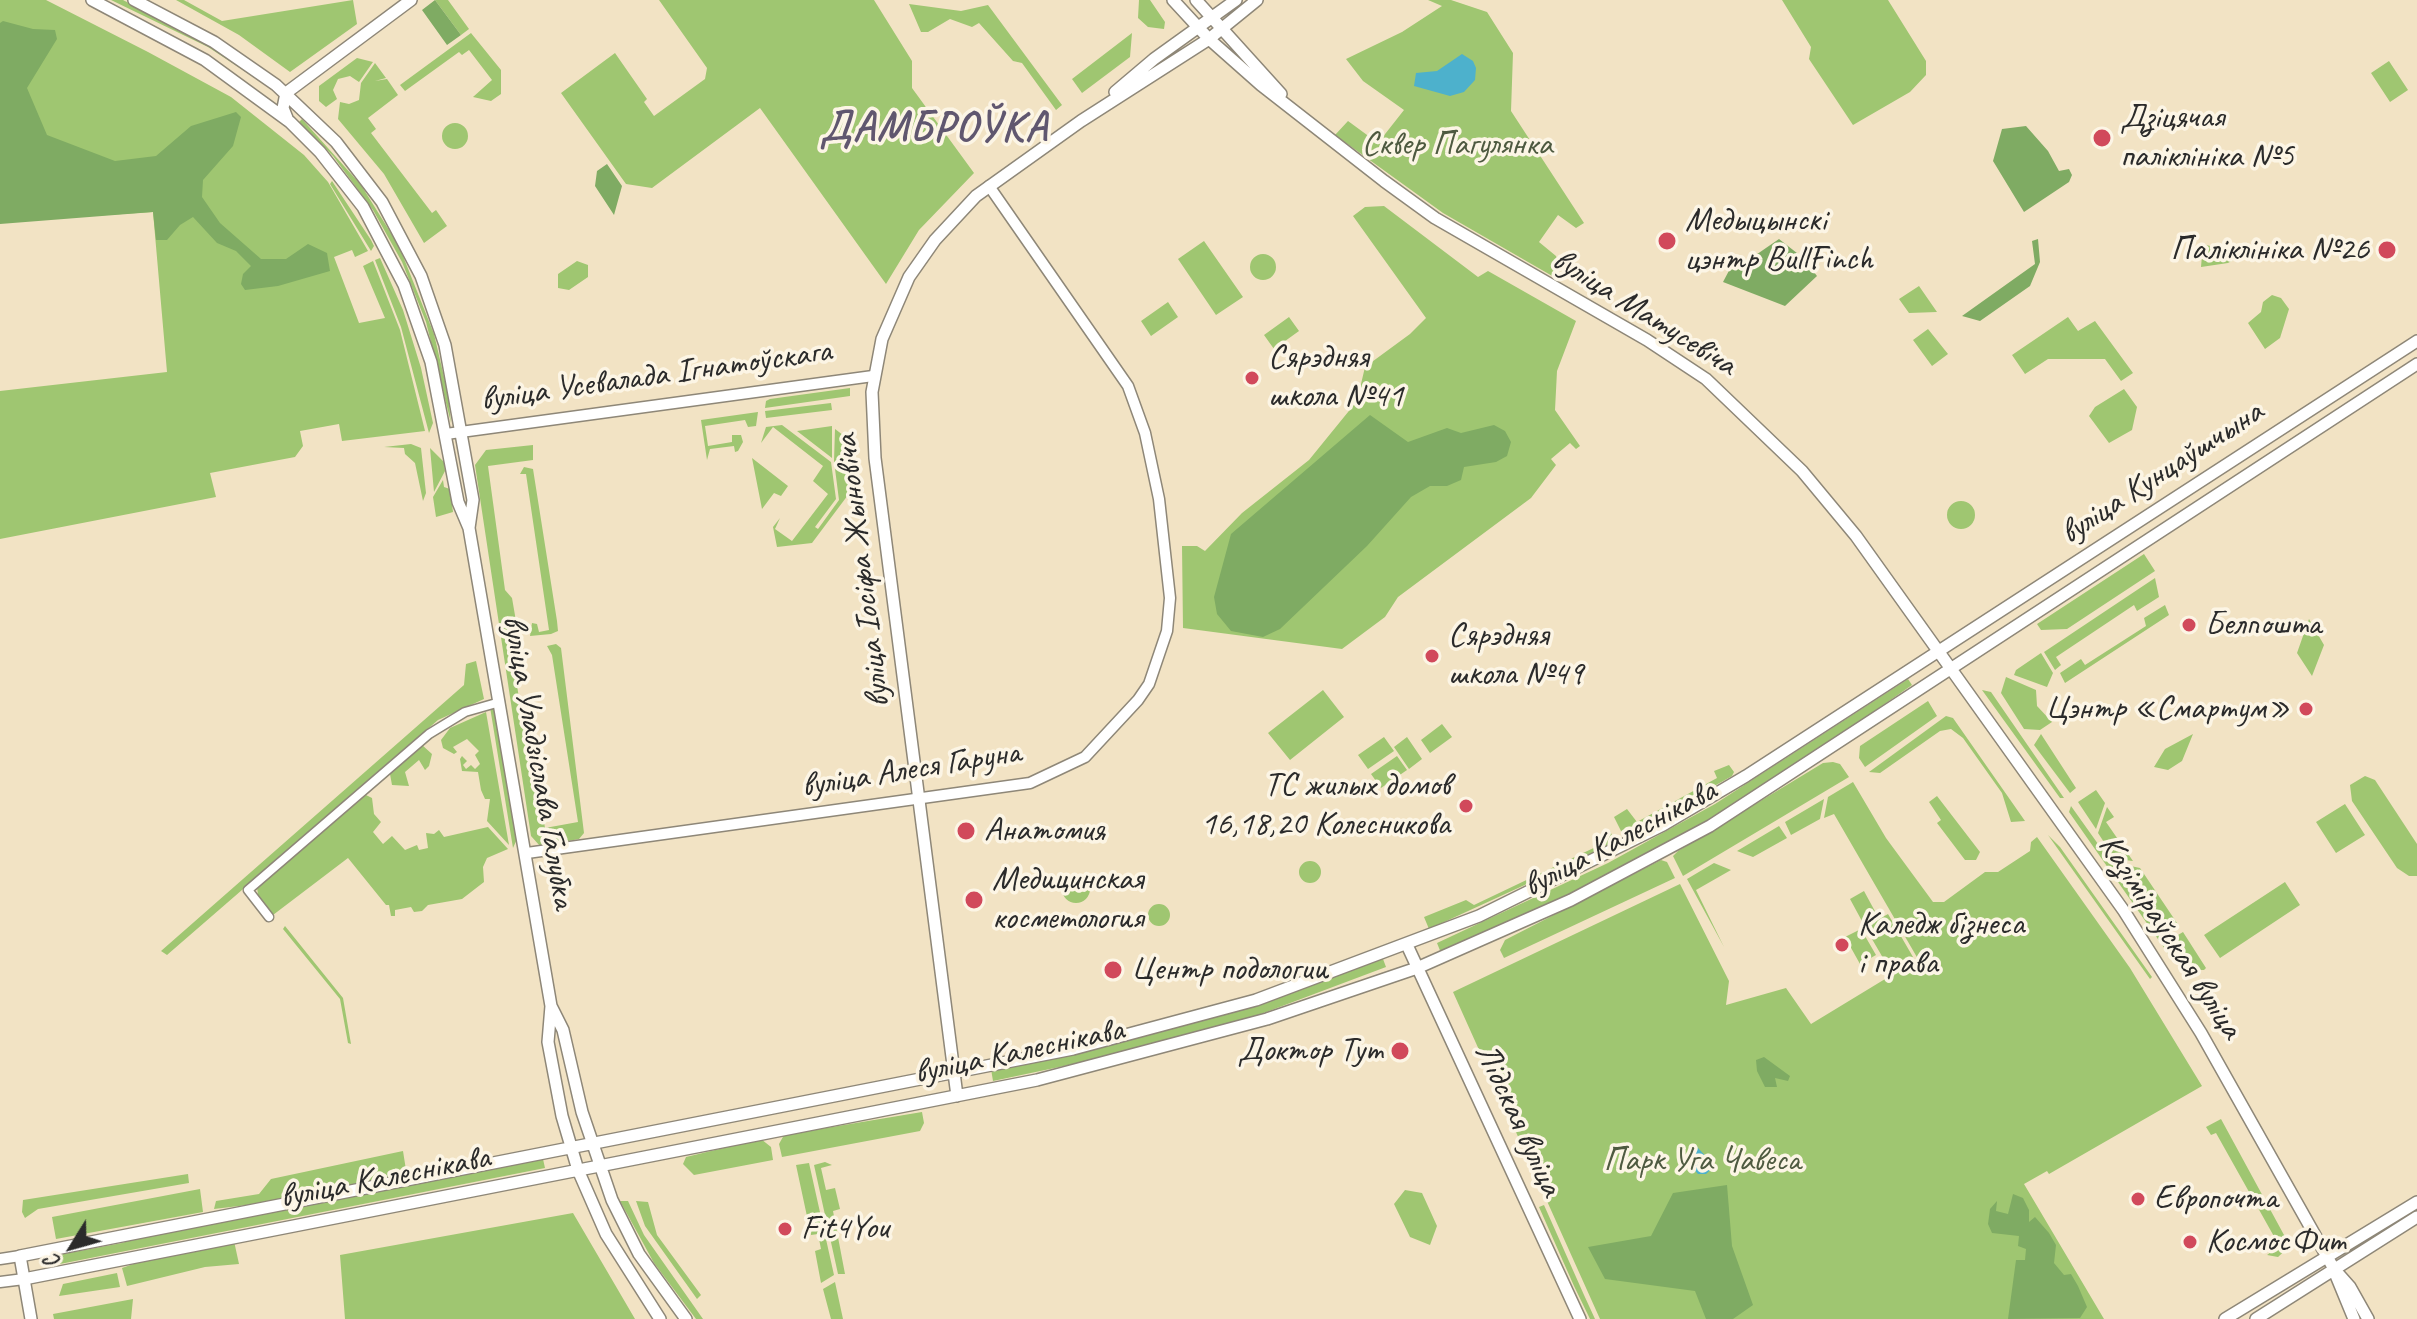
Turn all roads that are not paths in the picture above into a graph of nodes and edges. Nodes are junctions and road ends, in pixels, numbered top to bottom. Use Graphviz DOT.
graph roads {
  1 [pos="92,0"];
  2 [pos="134,0"];
  3 [pos="411,0"];
  4 [pos="1173,0"];
  5 [pos="1196,0"];
  6 [pos="1236,0"];
  7 [pos="1257,0"];
  8 [pos="1211,18"];
  9 [pos="1198,28"];
  10 [pos="1221,30"];
  11 [pos="1209,39"];
  12 [pos="301,82"];
  13 [pos="286,96"];
  14 [pos="264,100"];
  15 [pos="301,107"];
  16 [pos="1301,115"];
  17 [pos="287,119"];
  18 [pos="1081,121"];
  19 [pos="989,186"];
  20 [pos="2417,341"];
  21 [pos="2417,364"];
  22 [pos="873,376"];
  23 [pos="462,431"];
  24 [pos="446,434"];
  25 [pos="469,528"];
  26 [pos="1937,650"];
  27 [pos="1951,670"];
  28 [pos="500,702"];
  29 [pos="919,799"];
  30 [pos="527,853"];
  31 [pos="269,917"];
  32 [pos="1407,945"];
  33 [pos="1417,968"];
  34 [pos="551,1006"];
  35 [pos="954,1070"];
  36 [pos="957,1096"];
  37 [pos="591,1142"];
  38 [pos="570,1146"];
  39 [pos="599,1166"];
  40 [pos="578,1170"];
  41 [pos="2417,1202"];
  42 [pos="2417,1217"];
  43 [pos="20,1256"];
  44 [pos="2327,1257"];
  45 [pos="0,1259"];
  46 [pos="2334,1269"];
  47 [pos="24,1279"];
  48 [pos="0,1282"];
  49 [pos="31,1319"];
  50 [pos="660,1319"];
  51 [pos="686,1319"];
  52 [pos="1580,1319"];
  53 [pos="2225,1319"];
  54 [pos="2256,1319"];
  55 [pos="2354,1319"];
  56 [pos="2368,1319"];
  1 -- 14 [label="main road, вуліца Уладзіслава Галубка"];
  2 -- 13 [label="main road, вуліца Уладзіслава Галубка"];
  3 -- 12 [label="main road"];
  4 -- 9 [label="main road, вуліца Матусевіча"];
  5 -- 8 [label="main road, вуліца Матусевіча"];
  6 -- 8 [label="main road, вуліца Іосіфа Жыновіча"];
  7 -- 10 [label="main road, вуліца Іосіфа Жыновіча"];
  8 -- 9 [label="main road, вуліца Іосіфа Жыновіча"];
  8 -- 10 [label="main road, вуліца Матусевіча"];
  9 -- 11 [label="main road, вуліца Матусевіча"];
  9 -- 18 [label="main road, вуліца Іосіфа Жыновіча"];
  10 -- 11 [label="main road, вуліца Іосіфа Жыновіча"];
  10 -- 16 [label="main road, вуліца Матусевіча"];
  11 -- 16 [label="main road, вуліца Матусевіча"];
  11 -- 18 [label="main road, вуліца Іосіфа Жыновіча"];
  12 -- 13 [label="main road"];
  12 -- 15 [label="main road"];
  13 -- 14 [label="main road"];
  13 -- 15 [label="main road, вуліца Уладзіслава Галубка"];
  13 -- 17 [label="main road"];
  14 -- 17 [label="main road, вуліца Уладзіслава Галубка"];
  15 -- 23 [label="main road, вуліца Уладзіслава Галубка"];
  16 -- 26 [label="main road, вуліца Матусевіча"];
  17 -- 24 [label="main road, вуліца Уладзіслава Галубка"];
  18 -- 19 [label="main road, вуліца Іосіфа Жыновіча"];
  19 -- 22 [label="main road, вуліца Іосіфа Жыновіча"];
  19 -- 29 [label="street, вуліца Алеся Гаруна"];
  20 -- 26 [label="main road, вуліца Кунцаўшчына"];
  21 -- 27 [label="main road, вуліца Кунцаўшчына"];
  22 -- 23 [label="street, вуліца Усевалада Ігнатоўскага"];
  22 -- 29 [label="main road, вуліца Іосіфа Жыновіча"];
  23 -- 24 [label="street, вуліца Усевалада Ігнатоўскага"];
  23 -- 25 [label="main road, вуліца Уладзіслава Галубка"];
  24 -- 25 [label="main road, вуліца Уладзіслава Галубка"];
  25 -- 28 [label="main road, вуліца Уладзіслава Галубка"];
  26 -- 27 [label="main road, Казіміраўская вуліца"];
  26 -- 32 [label="main road, вуліца Калеснікава"];
  27 -- 33 [label="main road, вуліца Калеснікава"];
  27 -- 44 [label="main road, Казіміраўская вуліца"];
  28 -- 30 [label="main road, вуліца Уладзіслава Галубка"];
  28 -- 31 [label="street"];
  29 -- 30 [label="street, вуліца Алеся Гаруна"];
  29 -- 35 [label="main road, вуліца Іосіфа Жыновіча"];
  30 -- 34 [label="main road, вуліца Уладзіслава Галубка"];
  32 -- 33 [label="main road, Лідская вуліца"];
  32 -- 35 [label="main road, вуліца Калеснікава"];
  33 -- 36 [label="main road, вуліца Калеснікава"];
  33 -- 52 [label="main road, Лідская вуліца"];
  34 -- 37 [label="main road, вуліца Уладзіслава Галубка"];
  34 -- 38 [label="main road, вуліца Уладзіслава Галубка"];
  35 -- 36 [label="main road, вуліца Іосіфа Жыновіча"];
  35 -- 37 [label="main road, вуліца Калеснікава"];
  36 -- 39 [label="main road, вуліца Калеснікава"];
  37 -- 38 [label="main road, вуліца Калеснікава"];
  37 -- 39 [label="main road, вуліца Уладзіслава Галубка"];
  38 -- 40 [label="main road, вуліца Уладзіслава Галубка"];
  38 -- 43 [label="main road, вуліца Калеснікава"];
  39 -- 40 [label="main road, вуліца Калеснікава"];
  39 -- 51 [label="main road, вуліца Уладзіслава Галубка"];
  40 -- 47 [label="main road, вуліца Калеснікава"];
  40 -- 50 [label="main road, вуліца Уладзіслава Галубка"];
  41 -- 44 [label="main road"];
  42 -- 46 [label="main road"];
  43 -- 45 [label="street, вуліца Калеснікава"];
  43 -- 47 [label="main road"];
  44 -- 46 [label="main road, Казіміраўская вуліца"];
  44 -- 53 [label="main road"];
  46 -- 54 [label="main road"];
  46 -- 55 [label="main road, Казіміраўская вуліца"];
  46 -- 56 [label="main road, Казіміраўская вуліца"];
  47 -- 48 [label="street, вуліца Калеснікава"];
  47 -- 49 [label="main road"];
}
